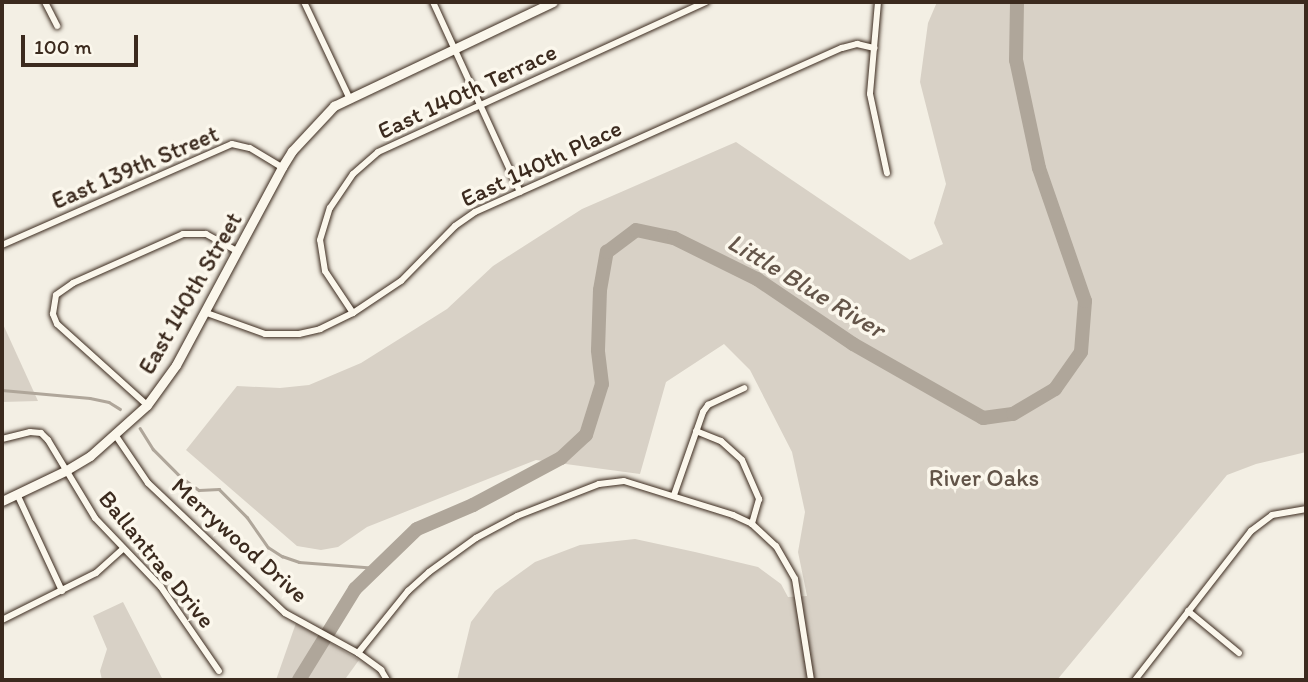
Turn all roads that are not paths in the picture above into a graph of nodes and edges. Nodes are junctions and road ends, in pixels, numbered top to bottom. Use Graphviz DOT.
graph roads {
  1 [pos="45,2"];
  2 [pos="304,2"];
  3 [pos="433,2"];
  4 [pos="553,2"];
  5 [pos="706,2"];
  6 [pos="878,2"];
  7 [pos="57,26"];
  8 [pos="455,48"];
  9 [pos="875,48"];
  10 [pos="349,97"];
  11 [pos="481,105"];
  12 [pos="282,167"];
  13 [pos="887,173"];
  14 [pos="520,192"];
  15 [pos="2,245"];
  16 [pos="237,251"];
  17 [pos="204,312"];
  18 [pos="353,313"];
  19 [pos="744,388"];
  20 [pos="146,405"];
  21 [pos="696,431"];
  22 [pos="116,436"];
  23 [pos="2,439"];
  24 [pos="65,471"];
  25 [pos="17,494"];
  26 [pos="674,495"];
  27 [pos="2,501"];
  28 [pos="1306,509"];
  29 [pos="752,524"];
  30 [pos="123,549"];
  31 [pos="62,592"];
  32 [pos="1188,611"];
  33 [pos="2,620"];
  34 [pos="358,653"];
  35 [pos="1239,653"];
  36 [pos="219,671"];
  37 [pos="387,680"];
  38 [pos="811,680"];
  39 [pos="1135,680"];
  1 -- 7 [label="street"];
  2 -- 10 [label="street"];
  3 -- 8 [label="street"];
  4 -- 8 [label="street"];
  5 -- 11 [label="street, East 140th Terrace"];
  6 -- 9 [label="street"];
  8 -- 10 [label="street"];
  8 -- 11 [label="street"];
  9 -- 13 [label="street"];
  9 -- 14 [label="street, East 140th Place"];
  10 -- 12 [label="street, East 140th Street"];
  11 -- 14 [label="street"];
  11 -- 18 [label="street, East 140th Terrace"];
  12 -- 15 [label="street, East 139th Street"];
  12 -- 16 [label="street, East 140th Street"];
  14 -- 18 [label="street, East 140th Place"];
  16 -- 17 [label="street, East 140th Street"];
  16 -- 20 [label="street"];
  17 -- 18 [label="street, East 140th Place"];
  17 -- 20 [label="street, East 140th Street"];
  19 -- 21 [label="street"];
  20 -- 22 [label="street, East 140th Street"];
  21 -- 26 [label="street"];
  21 -- 29 [label="street"];
  22 -- 24 [label="street, East 140th Street"];
  22 -- 34 [label="street, Merrywood Drive"];
  23 -- 24 [label="street, Ballantrae Drive"];
  24 -- 25 [label="street, East 140th Street"];
  24 -- 30 [label="street, Ballantrae Drive"];
  25 -- 27 [label="street, East 140th Street"];
  25 -- 31 [label="street"];
  26 -- 29 [label="street"];
  26 -- 34 [label="street"];
  28 -- 32 [label="street"];
  29 -- 38 [label="street"];
  30 -- 31 [label="street"];
  30 -- 36 [label="street, Ballantrae Drive"];
  31 -- 33 [label="street"];
  32 -- 35 [label="street"];
  32 -- 39 [label="street"];
  34 -- 37 [label="street, Merrywood Drive"];
}
